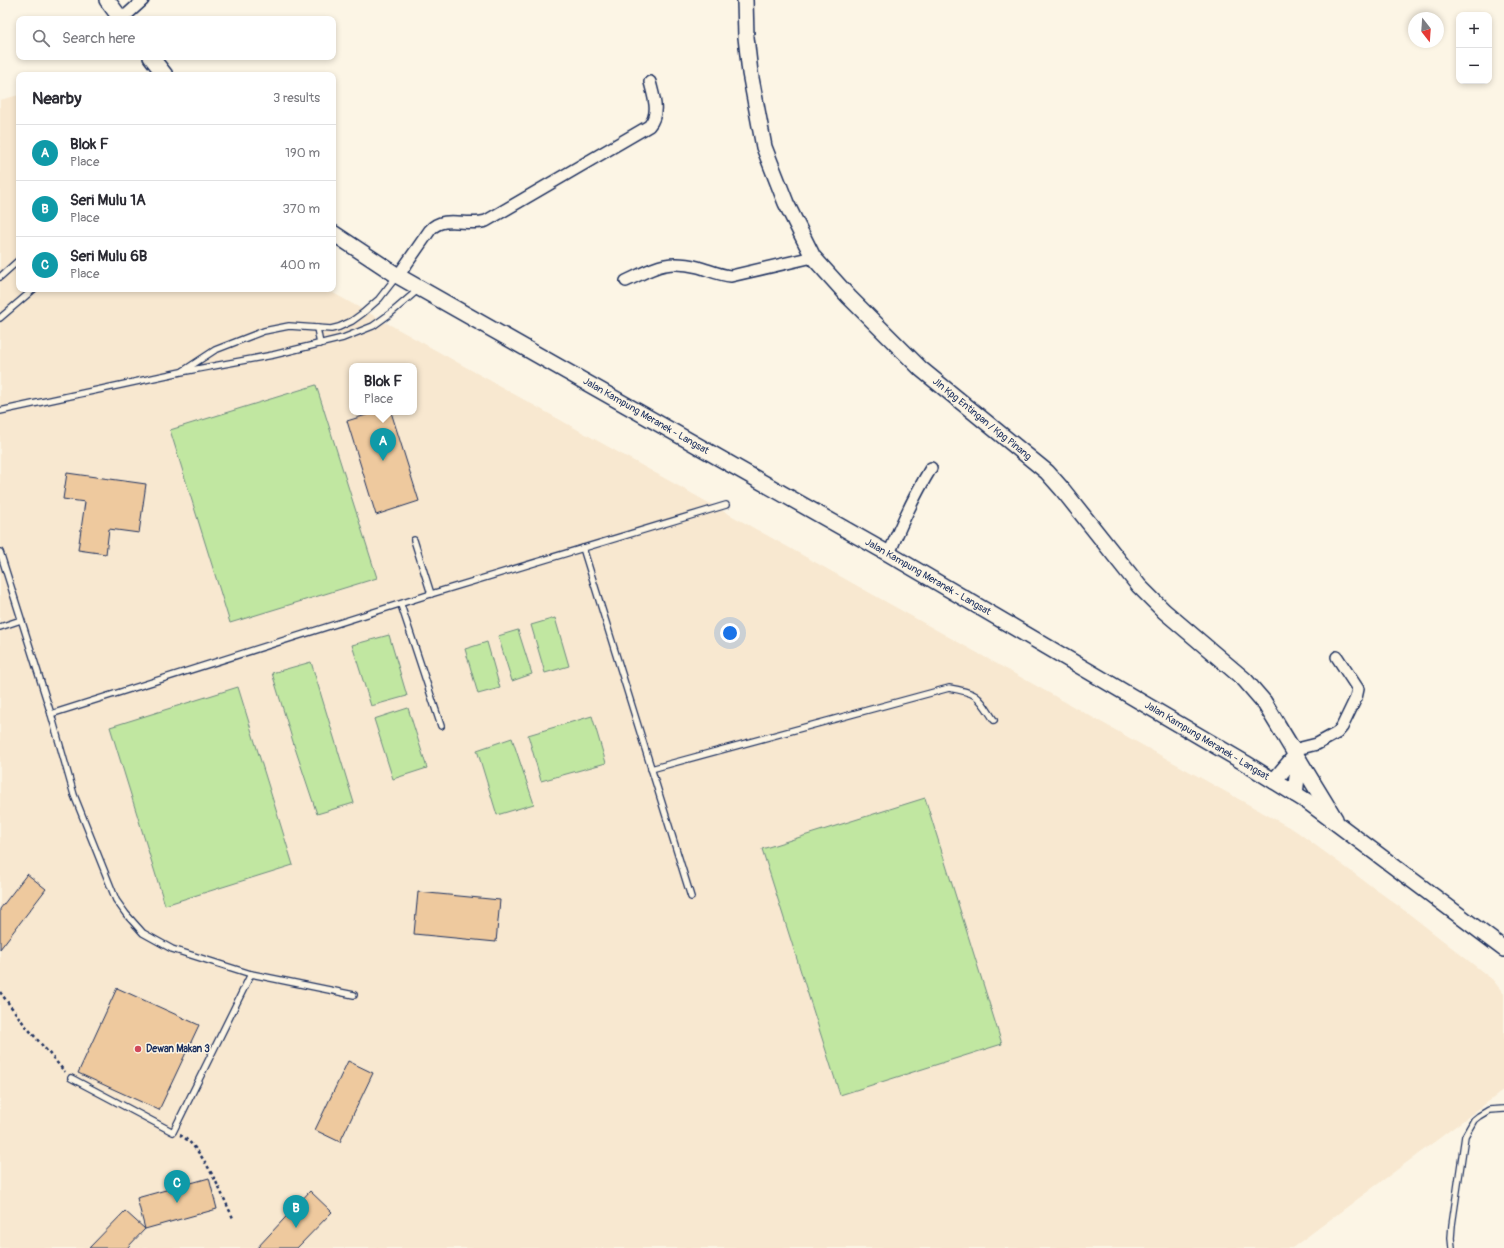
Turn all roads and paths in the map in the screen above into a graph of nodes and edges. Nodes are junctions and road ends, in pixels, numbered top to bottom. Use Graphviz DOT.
graph roads {
  1 [pos="107,0"];
  2 [pos="143,0"];
  3 [pos="744,0"];
  4 [pos="120,16"];
  5 [pos="125,16"];
  6 [pos="152,60"];
  7 [pos="162,72"];
  8 [pos="650,82"];
  9 [pos="336,235"];
  10 [pos="813,257"];
  11 [pos="16,263"];
  12 [pos="398,276"];
  13 [pos="0,277"];
  14 [pos="626,281"];
  15 [pos="420,288"];
  16 [pos="30,292"];
  17 [pos="0,318"];
  18 [pos="317,328"];
  19 [pos="320,344"];
  20 [pos="181,372"];
  21 [pos="0,411"];
  22 [pos="931,468"];
  23 [pos="726,505"];
  24 [pos="414,540"];
  25 [pos="583,548"];
  26 [pos="0,552"];
  27 [pos="889,554"];
  28 [pos="431,594"];
  29 [pos="401,605"];
  30 [pos="21,620"];
  31 [pos="0,627"];
  32 [pos="1337,658"];
  33 [pos="51,714"];
  34 [pos="994,720"];
  35 [pos="441,726"];
  36 [pos="1296,755"];
  37 [pos="651,769"];
  38 [pos="1274,781"];
  39 [pos="1295,794"];
  40 [pos="1340,826"];
  41 [pos="691,897"];
  42 [pos="1504,949"];
  43 [pos="251,974"];
  44 [pos="0,992"];
  45 [pos="354,995"];
  46 [pos="71,1078"];
  47 [pos="1504,1109"];
  48 [pos="173,1132"];
  49 [pos="233,1218"];
  50 [pos="1452,1248"];
  1 -- 4 [label="main road"];
  2 -- 5 [label="street"];
  3 -- 10 [label="main road, Jln Kpg Entingan / Kpg Pinang"];
  6 -- 7 [label="main road"];
  8 -- 12 [label="street"];
  9 -- 12 [label="main road, Jalan Kampung Meranek - Langsat"];
  10 -- 14 [label="street"];
  10 -- 36 [label="main road, Jln Kpg Entingan / Kpg Pinang"];
  11 -- 13 [label="lane"];
  12 -- 15 [label="main road, Jalan Kampung Meranek - Langsat"];
  12 -- 18 [label="lane"];
  15 -- 19 [label="lane"];
  15 -- 27 [label="main road, Jalan Kampung Meranek - Langsat"];
  16 -- 17 [label="lane"];
  18 -- 19 [label="lane"];
  18 -- 20 [label="lane"];
  19 -- 20 [label="lane"];
  20 -- 21 [label="lane"];
  22 -- 27 [label="street"];
  23 -- 25 [label="lane"];
  24 -- 28 [label="lane"];
  25 -- 28 [label="lane"];
  25 -- 37 [label="lane"];
  26 -- 30 [label="lane"];
  27 -- 38 [label="main road, Jalan Kampung Meranek - Langsat"];
  28 -- 29 [label="lane"];
  29 -- 33 [label="lane"];
  29 -- 35 [label="lane"];
  30 -- 31 [label="lane"];
  30 -- 33 [label="lane"];
  32 -- 36 [label="street"];
  33 -- 43 [label="lane"];
  34 -- 37 [label="lane"];
  36 -- 38 [label="main road"];
  36 -- 39 [label="main road"];
  36 -- 40 [label="main road, Jln Kpg Entingan / Kpg Pinang"];
  37 -- 41 [label="lane"];
  38 -- 39 [label="main road, Jalan Kampung Meranek - Langsat"];
  39 -- 40 [label="main road, Jalan Kampung Meranek - Langsat"];
  40 -- 42 [label="main road, Jalan Kampung Meranek - Langsat"];
  43 -- 45 [label="lane"];
  43 -- 48 [label="lane"];
  44 -- 46 [label="path"];
  46 -- 48 [label="lane"];
  47 -- 50 [label="lane"];
  48 -- 49 [label="path"];
}
